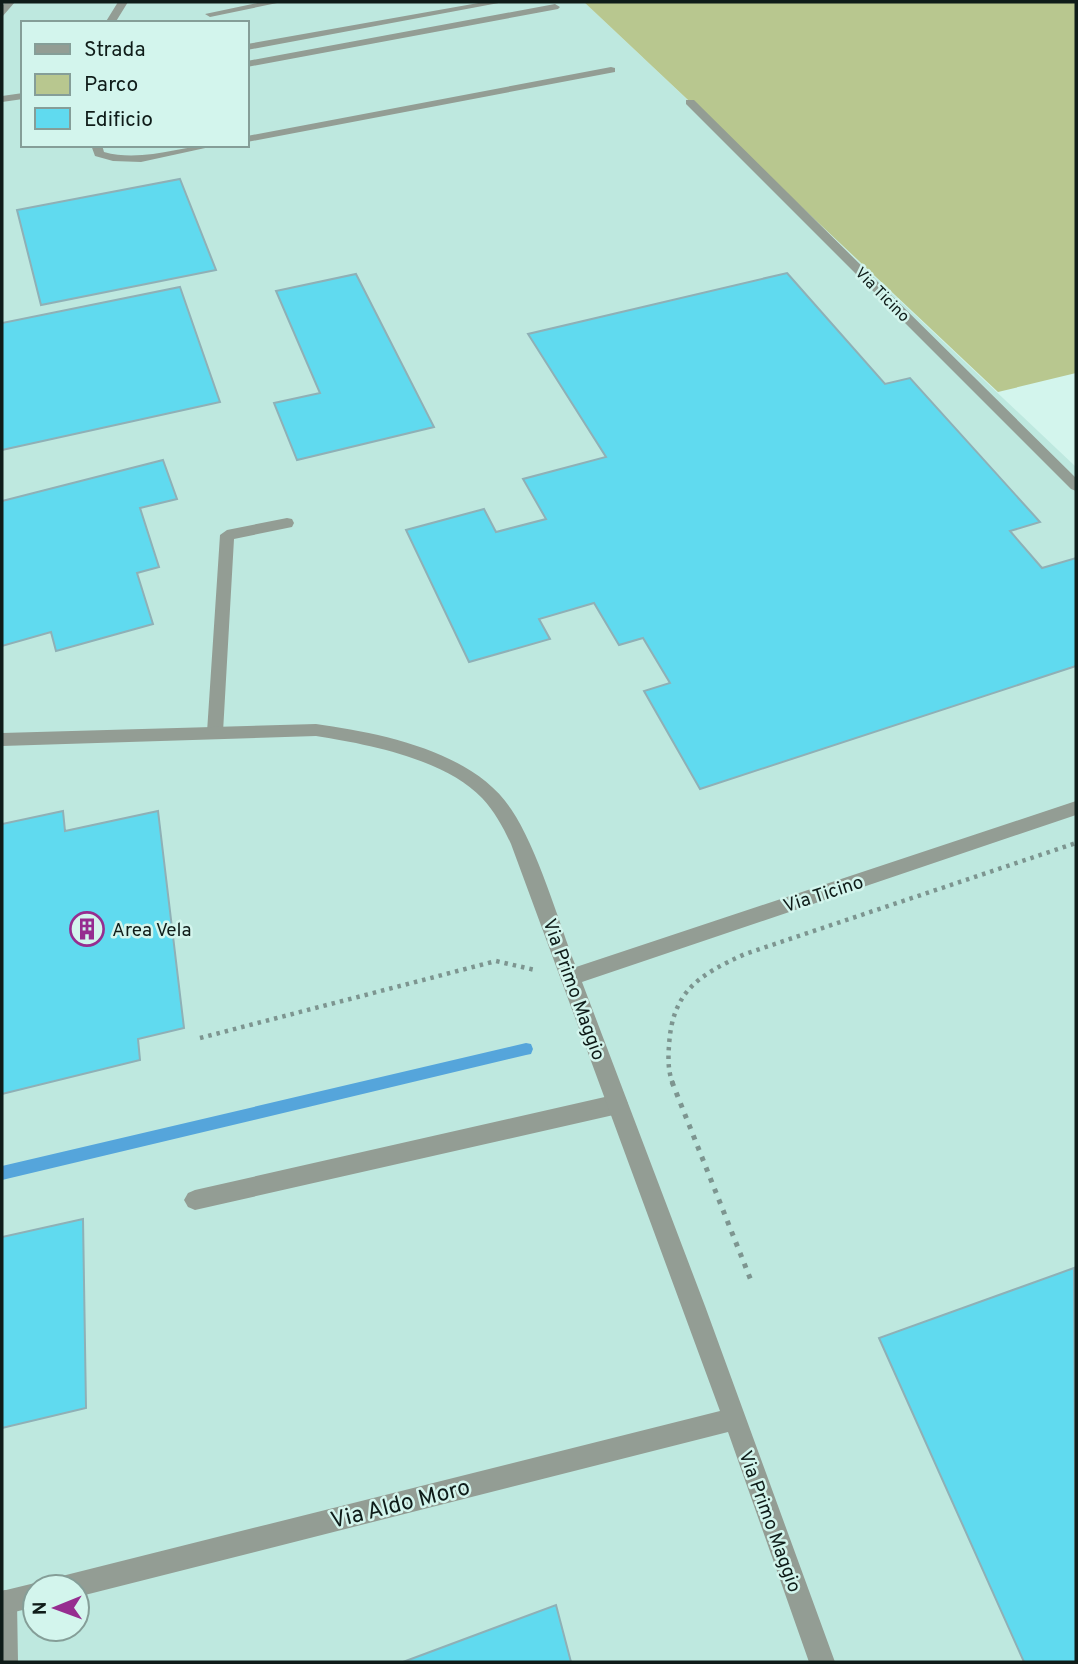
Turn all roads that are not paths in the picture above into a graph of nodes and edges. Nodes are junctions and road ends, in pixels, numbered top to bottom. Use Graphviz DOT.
graph roads {
  1 [pos="10,2"];
  2 [pos="123,2"];
  3 [pos="217,2"];
  4 [pos="277,2"];
  5 [pos="499,2"];
  6 [pos="555,7"];
  7 [pos="2,15"];
  8 [pos="207,18"];
  9 [pos="111,21"];
  10 [pos="248,47"];
  11 [pos="248,64"];
  12 [pos="611,69"];
  13 [pos="21,96"];
  14 [pos="2,99"];
  15 [pos="690,102"];
  16 [pos="248,139"];
  17 [pos="97,147"];
  18 [pos="203,147"];
  19 [pos="1076,486"];
  20 [pos="287,523"];
  21 [pos="215,732"];
  22 [pos="2,740"];
  23 [pos="1076,808"];
  24 [pos="570,978"];
  25 [pos="618,1104"];
  26 [pos="195,1200"];
  27 [pos="734,1419"];
  28 [pos="91,1581"];
  29 [pos="21,1598"];
  30 [pos="3,1603"];
  31 [pos="5,1662"];
  32 [pos="822,1662"];
  1 -- 7 [label="street"];
  2 -- 9 [label="street"];
  3 -- 8 [label="street"];
  4 -- 8 [label="street"];
  5 -- 10 [label="street"];
  6 -- 11 [label="street"];
  12 -- 16 [label="street"];
  13 -- 14 [label="street"];
  15 -- 19 [label="street, Via Ticino"];
  17 -- 18 [label="street"];
  20 -- 21 [label="street"];
  21 -- 22 [label="street, Via Primo Maggio"];
  21 -- 24 [label="street, Via Primo Maggio"];
  23 -- 24 [label="street, Via Ticino"];
  24 -- 25 [label="street, Via Primo Maggio"];
  25 -- 26 [label="street"];
  25 -- 27 [label="street, Via Primo Maggio"];
  27 -- 28 [label="street, Via Aldo Moro"];
  27 -- 32 [label="street, Via Primo Maggio"];
  29 -- 30 [label="street"];
  30 -- 31 [label="street"];
}
